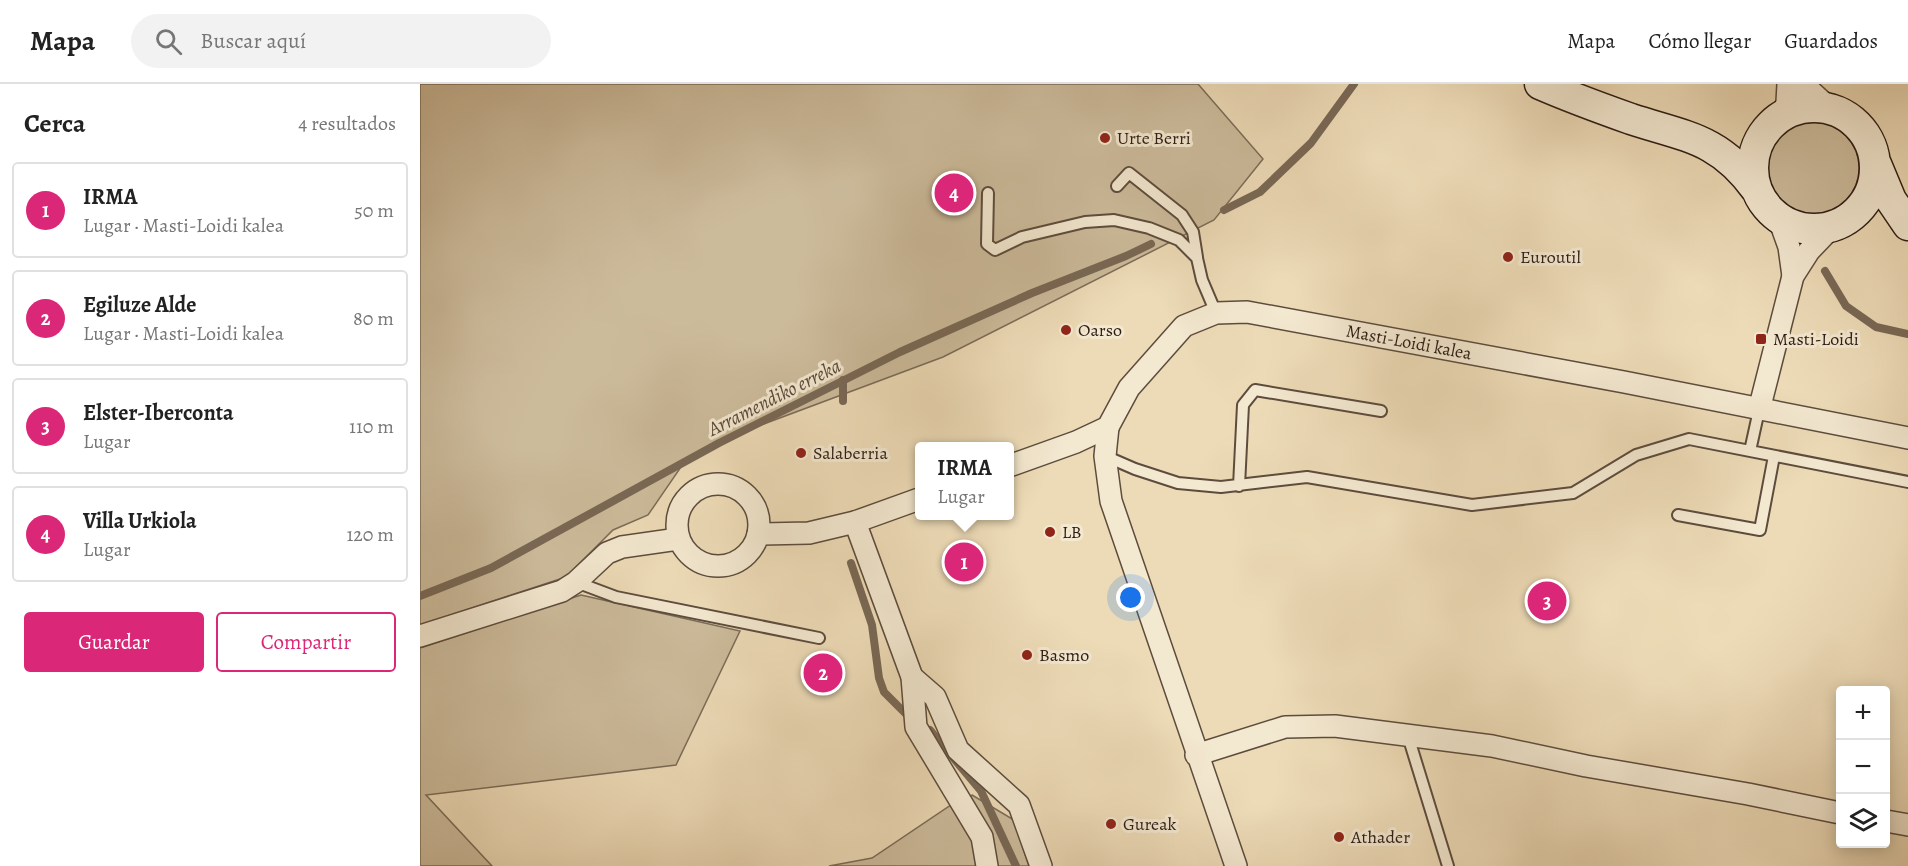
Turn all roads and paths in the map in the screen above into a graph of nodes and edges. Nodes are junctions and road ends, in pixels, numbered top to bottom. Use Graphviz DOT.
graph roads {
  1 [pos="1540,84"];
  2 [pos="1788,84"];
  3 [pos="1803,84"];
  4 [pos="1829,108"];
  5 [pos="1783,115"];
  6 [pos="1762,135"];
  7 [pos="1694,137"];
  8 [pos="1876,164"];
  9 [pos="1117,186"];
  10 [pos="1756,189"];
  11 [pos="988,193"];
  12 [pos="1779,219"];
  13 [pos="1840,224"];
  14 [pos="1908,226"];
  15 [pos="1197,258"];
  16 [pos="1793,276"];
  17 [pos="1216,314"];
  18 [pos="1759,410"];
  19 [pos="1381,411"];
  20 [pos="1108,427"];
  21 [pos="1908,438"];
  22 [pos="1750,451"];
  23 [pos="1105,456"];
  24 [pos="1774,456"];
  25 [pos="1014,464"];
  26 [pos="1908,482"];
  27 [pos="1239,486"];
  28 [pos="915,500"];
  29 [pos="1678,515"];
  30 [pos="855,522"];
  31 [pos="758,534"];
  32 [pos="678,539"];
  33 [pos="576,582"];
  34 [pos="420,636"];
  35 [pos="819,638"];
  36 [pos="912,676"];
  37 [pos="1408,736"];
  38 [pos="1197,755"];
  39 [pos="1836,812"];
  40 [pos="1890,822"];
  41 [pos="1908,825"];
  42 [pos="987,866"];
  43 [pos="1041,866"];
  44 [pos="1236,866"];
  45 [pos="1448,866"];
  1 -- 7 [label="street"];
  2 -- 5 [label="street"];
  3 -- 4 [label="street"];
  4 -- 5 [label="street"];
  4 -- 8 [label="street"];
  5 -- 6 [label="street"];
  6 -- 7 [label="street"];
  6 -- 10 [label="street"];
  7 -- 10 [label="street"];
  8 -- 13 [label="street"];
  8 -- 14 [label="street"];
  9 -- 15 [label="lane"];
  10 -- 12 [label="street"];
  11 -- 15 [label="lane"];
  12 -- 13 [label="street"];
  12 -- 16 [label="street"];
  13 -- 14 [label="street"];
  13 -- 16 [label="street"];
  15 -- 17 [label="lane"];
  16 -- 18 [label="street"];
  17 -- 18 [label="street, Masti-Loidi kalea"];
  17 -- 20 [label="street, Masti-Loidi kalea"];
  18 -- 21 [label="street, Masti-Loidi kalea"];
  18 -- 22 [label="lane"];
  19 -- 27 [label="lane"];
  20 -- 23 [label="street, Masti-Loidi kalea"];
  20 -- 25 [label="street"];
  22 -- 24 [label="lane"];
  22 -- 27 [label="lane"];
  23 -- 27 [label="lane"];
  23 -- 38 [label="street, Masti-Loidi kalea"];
  24 -- 26 [label="lane"];
  24 -- 29 [label="lane"];
  28 -- 30 [label="street"];
  30 -- 31 [label="street"];
  30 -- 36 [label="street"];
  31 -- 32 [label="street"];
  31 -- 32 [label="street"];
  32 -- 33 [label="street"];
  33 -- 34 [label="street"];
  33 -- 35 [label="lane"];
  36 -- 42 [label="street"];
  36 -- 43 [label="street"];
  37 -- 38 [label="street"];
  37 -- 39 [label="street"];
  37 -- 45 [label="lane"];
  38 -- 44 [label="street, Masti-Loidi kalea"];
  40 -- 41 [label="street"];
}
